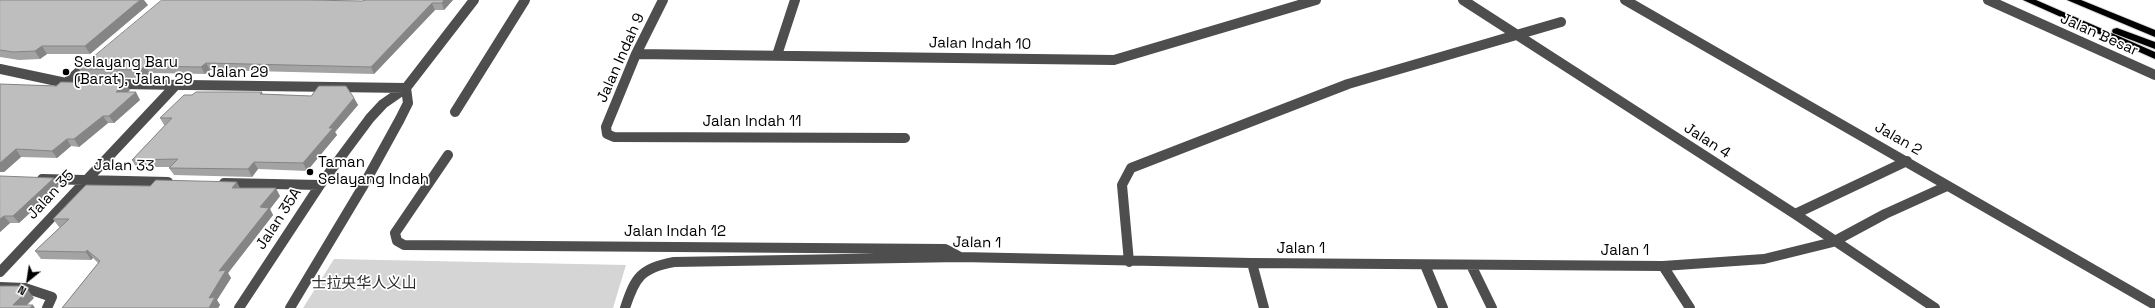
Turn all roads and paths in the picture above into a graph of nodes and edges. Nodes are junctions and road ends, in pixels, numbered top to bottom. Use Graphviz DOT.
graph roads {
  1 [pos="474,0"];
  2 [pos="525,0"];
  3 [pos="663,0"];
  4 [pos="795,0"];
  5 [pos="1316,0"];
  6 [pos="1464,0"];
  7 [pos="1625,0"];
  8 [pos="1988,0"];
  9 [pos="2028,0"];
  10 [pos="2043,0"];
  11 [pos="2072,0"];
  12 [pos="2087,0"];
  13 [pos="1561,22"];
  14 [pos="2155,27"];
  15 [pos="2155,34"];
  16 [pos="1517,36"];
  17 [pos="2155,46"];
  18 [pos="636,54"];
  19 [pos="777,55"];
  20 [pos="2155,56"];
  21 [pos="95,58"];
  22 [pos="0,69"];
  23 [pos="2155,76"];
  24 [pos="66,83"];
  25 [pos="87,83"];
  26 [pos="101,84"];
  27 [pos="175,86"];
  28 [pos="406,88"];
  29 [pos="455,112"];
  30 [pos="606,128"];
  31 [pos="905,138"];
  32 [pos="448,155"];
  33 [pos="1907,161"];
  34 [pos="32,178"];
  35 [pos="87,180"];
  36 [pos="180,182"];
  37 [pos="211,183"];
  38 [pos="320,185"];
  39 [pos="1946,186"];
  40 [pos="1794,214"];
  41 [pos="1833,242"];
  42 [pos="960,257"];
  43 [pos="1129,262"];
  44 [pos="1252,264"];
  45 [pos="1425,265"];
  46 [pos="1471,265"];
  47 [pos="1663,266"];
  48 [pos="0,272"];
  49 [pos="0,287"];
  50 [pos="2155,306"];
  51 [pos="48,308"];
  52 [pos="239,308"];
  53 [pos="290,308"];
  54 [pos="625,308"];
  55 [pos="1264,308"];
  56 [pos="1443,308"];
  57 [pos="1492,308"];
  58 [pos="1690,308"];
  59 [pos="1935,308"];
  1 -- 28 [label="street"];
  2 -- 29 [label="street"];
  3 -- 18 [label="street, Jalan Indah 9"];
  4 -- 19 [label="street"];
  5 -- 19 [label="street, Jalan Indah 10"];
  6 -- 16 [label="street, Jalan 4"];
  7 -- 33 [label="street, Jalan 2"];
  8 -- 23 [label="street, Jalan Besar"];
  9 -- 20 [label="highway"];
  10 -- 17 [label="highway"];
  11 -- 15 [label="highway"];
  12 -- 14 [label="highway"];
  13 -- 16 [label="street"];
  16 -- 40 [label="street, Jalan 4"];
  16 -- 43 [label="street"];
  18 -- 19 [label="street, Jalan Indah 10"];
  18 -- 30 [label="street, Jalan Indah 9"];
  21 -- 24 [label="street"];
  22 -- 24 [label="street"];
  24 -- 25 [label="street"];
  26 -- 27 [label="street, Jalan 29"];
  27 -- 28 [label="street, Jalan 29"];
  27 -- 35 [label="street, Jalan 35"];
  28 -- 38 [label="street, Jalan 35A"];
  28 -- 53 [label="street"];
  30 -- 31 [label="street, Jalan Indah 11"];
  32 -- 42 [label="street, Jalan Indah 12"];
  33 -- 39 [label="street, Jalan 2"];
  33 -- 40 [label="street"];
  34 -- 35 [label="street, Jalan 33"];
  35 -- 36 [label="street, Jalan 33"];
  35 -- 48 [label="street, Jalan 35"];
  37 -- 38 [label="street"];
  38 -- 52 [label="street, Jalan 35A"];
  39 -- 41 [label="street, Jalan 1"];
  39 -- 50 [label="street, Jalan 2"];
  40 -- 41 [label="street, Jalan 4"];
  41 -- 47 [label="street, Jalan 1"];
  41 -- 59 [label="street, Jalan 4"];
  42 -- 43 [label="street, Jalan 1"];
  42 -- 54 [label="street, Jalan 1"];
  43 -- 44 [label="street, Jalan 1"];
  44 -- 45 [label="street, Jalan 1"];
  44 -- 55 [label="street"];
  45 -- 46 [label="street, Jalan 1"];
  45 -- 56 [label="street"];
  46 -- 47 [label="street, Jalan 1"];
  46 -- 57 [label="street"];
  47 -- 58 [label="street"];
  49 -- 51 [label="street"];
}
